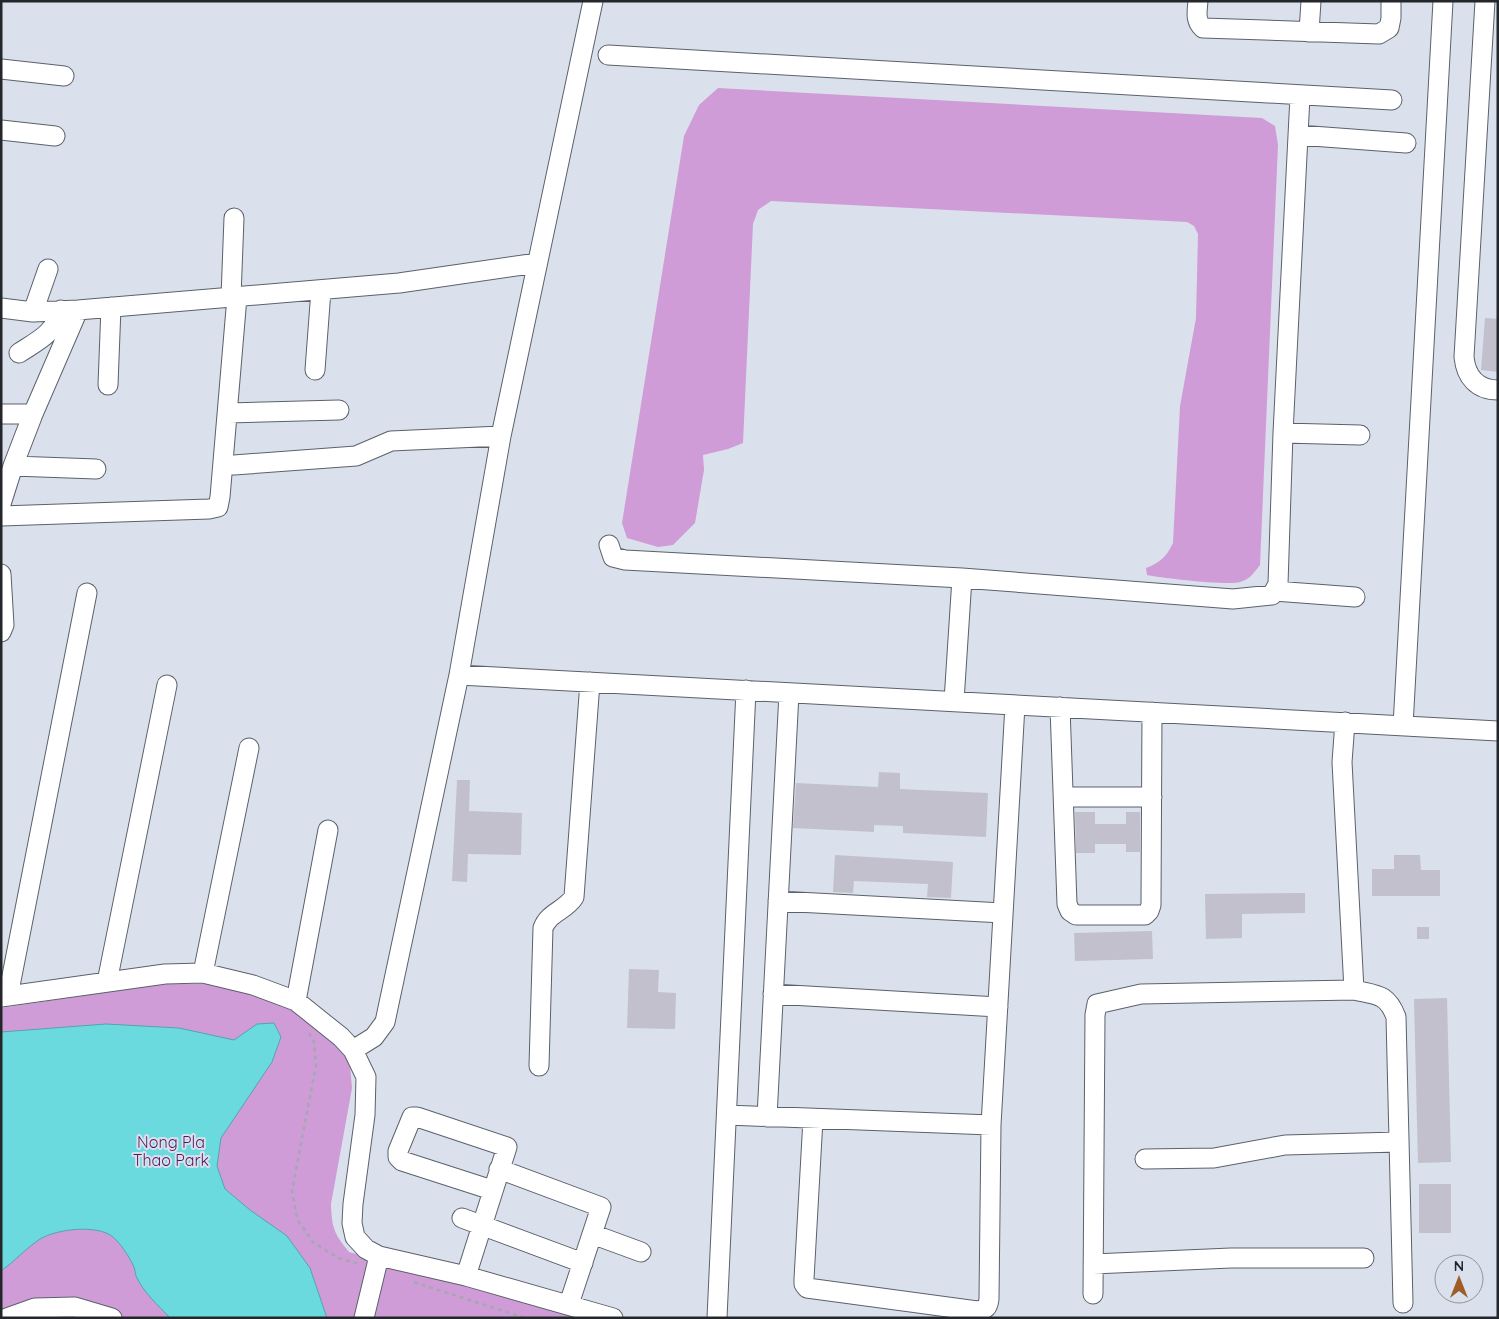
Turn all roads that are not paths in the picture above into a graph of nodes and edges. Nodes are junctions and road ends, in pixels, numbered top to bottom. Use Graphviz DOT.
graph roads {
  1 [pos="593,1"];
  2 [pos="1198,1"];
  3 [pos="1311,1"];
  4 [pos="1391,1"];
  5 [pos="1443,1"];
  6 [pos="1485,1"];
  7 [pos="1310,32"];
  8 [pos="608,55"];
  9 [pos="1,69"];
  10 [pos="64,76"];
  11 [pos="1300,96"];
  12 [pos="1392,100"];
  13 [pos="1,130"];
  14 [pos="1298,135"];
  15 [pos="55,136"];
  16 [pos="1406,143"];
  17 [pos="234,218"];
  18 [pos="537,263"];
  19 [pos="48,269"];
  20 [pos="321,290"];
  21 [pos="234,297"];
  22 [pos="111,307"];
  23 [pos="1,308"];
  24 [pos="69,310"];
  25 [pos="33,312"];
  26 [pos="19,353"];
  27 [pos="315,370"];
  28 [pos="108,385"];
  29 [pos="1498,390"];
  30 [pos="339,410"];
  31 [pos="228,413"];
  32 [pos="1,414"];
  33 [pos="33,414"];
  34 [pos="1283,433"];
  35 [pos="1360,435"];
  36 [pos="501,436"];
  37 [pos="234,464"];
  38 [pos="12,466"];
  39 [pos="96,469"];
  40 [pos="1,504"];
  41 [pos="1,516"];
  42 [pos="609,545"];
  43 [pos="1,574"];
  44 [pos="962,578"];
  45 [pos="1274,591"];
  46 [pos="87,593"];
  47 [pos="1356,597"];
  48 [pos="1,632"];
  49 [pos="459,675"];
  50 [pos="590,682"];
  51 [pos="167,685"];
  52 [pos="746,690"];
  53 [pos="788,693"];
  54 [pos="954,702"];
  55 [pos="1015,705"];
  56 [pos="1060,707"];
  57 [pos="1152,712"];
  58 [pos="1345,722"];
  59 [pos="1404,726"];
  60 [pos="1498,731"];
  61 [pos="249,748"];
  62 [pos="1064,797"];
  63 [pos="1152,797"];
  64 [pos="328,830"];
  65 [pos="778,901"];
  66 [pos="1003,912"];
  67 [pos="204,973"];
  68 [pos="107,982"];
  69 [pos="1354,990"];
  70 [pos="773,994"];
  71 [pos="5,997"];
  72 [pos="296,1001"];
  73 [pos="998,1007"];
  74 [pos="353,1050"];
  75 [pos="539,1066"];
  76 [pos="727,1115"];
  77 [pos="766,1117"];
  78 [pos="813,1119"];
  79 [pos="991,1125"];
  80 [pos="1398,1142"];
  81 [pos="1145,1159"];
  82 [pos="499,1169"];
  83 [pos="492,1190"];
  84 [pos="462,1218"];
  85 [pos="481,1225"];
  86 [pos="592,1234"];
  87 [pos="641,1252"];
  88 [pos="1364,1258"];
  89 [pos="377,1263"];
  90 [pos="583,1263"];
  91 [pos="1093,1264"];
  92 [pos="466,1276"];
  93 [pos="1093,1294"];
  94 [pos="569,1304"];
  95 [pos="1403,1304"];
  96 [pos="8,1318"];
  97 [pos="112,1318"];
  98 [pos="364,1318"];
  99 [pos="613,1318"];
  100 [pos="718,1318"];
  1 -- 18 [label="street"];
  2 -- 7 [label="street"];
  3 -- 7 [label="street"];
  4 -- 7 [label="street"];
  5 -- 59 [label="street"];
  6 -- 29 [label="street"];
  8 -- 11 [label="street"];
  9 -- 10 [label="street"];
  11 -- 12 [label="street"];
  11 -- 14 [label="street"];
  13 -- 15 [label="street"];
  14 -- 16 [label="street"];
  14 -- 34 [label="street"];
  17 -- 21 [label="street"];
  18 -- 20 [label="street"];
  18 -- 36 [label="street"];
  19 -- 25 [label="street"];
  20 -- 21 [label="street"];
  20 -- 27 [label="street"];
  21 -- 22 [label="street"];
  21 -- 31 [label="street"];
  22 -- 24 [label="street"];
  22 -- 28 [label="street"];
  23 -- 25 [label="street"];
  24 -- 25 [label="street"];
  24 -- 26 [label="street"];
  24 -- 33 [label="street"];
  30 -- 31 [label="street"];
  31 -- 41 [label="street"];
  32 -- 33 [label="street"];
  33 -- 38 [label="street"];
  34 -- 35 [label="street"];
  34 -- 45 [label="street"];
  36 -- 37 [label="street"];
  36 -- 49 [label="street"];
  38 -- 39 [label="street"];
  38 -- 40 [label="street"];
  42 -- 44 [label="street"];
  43 -- 48 [label="street"];
  44 -- 45 [label="street"];
  44 -- 54 [label="street"];
  45 -- 47 [label="street"];
  46 -- 71 [label="street"];
  49 -- 50 [label="street"];
  49 -- 74 [label="street"];
  50 -- 52 [label="street"];
  50 -- 75 [label="street"];
  51 -- 68 [label="street"];
  52 -- 53 [label="street"];
  52 -- 76 [label="street"];
  53 -- 54 [label="street"];
  53 -- 65 [label="street"];
  54 -- 55 [label="street"];
  55 -- 56 [label="street"];
  55 -- 66 [label="street"];
  56 -- 57 [label="street"];
  56 -- 62 [label="street"];
  57 -- 58 [label="street"];
  57 -- 63 [label="street"];
  58 -- 59 [label="street"];
  58 -- 69 [label="street"];
  59 -- 60 [label="street"];
  61 -- 67 [label="street"];
  62 -- 63 [label="street"];
  62 -- 63 [label="street"];
  64 -- 72 [label="street"];
  65 -- 66 [label="street"];
  65 -- 70 [label="street"];
  66 -- 73 [label="street"];
  67 -- 68 [label="street"];
  67 -- 72 [label="street"];
  68 -- 71 [label="street"];
  69 -- 80 [label="street"];
  69 -- 91 [label="street"];
  70 -- 73 [label="street"];
  70 -- 77 [label="street"];
  72 -- 74 [label="street"];
  73 -- 79 [label="street"];
  74 -- 89 [label="street"];
  76 -- 77 [label="street"];
  76 -- 100 [label="street"];
  77 -- 78 [label="street"];
  78 -- 79 [label="street"];
  78 -- 79 [label="street"];
  80 -- 81 [label="street"];
  80 -- 95 [label="street"];
  82 -- 83 [label="street"];
  82 -- 83 [label="street"];
  82 -- 86 [label="street"];
  83 -- 85 [label="street"];
  84 -- 85 [label="street"];
  85 -- 90 [label="street"];
  85 -- 92 [label="street"];
  86 -- 87 [label="street"];
  86 -- 90 [label="street"];
  88 -- 91 [label="street"];
  89 -- 92 [label="street"];
  89 -- 98 [label="street"];
  90 -- 94 [label="street"];
  91 -- 93 [label="street"];
  92 -- 94 [label="street"];
  94 -- 99 [label="street"];
  96 -- 97 [label="street"];
}
